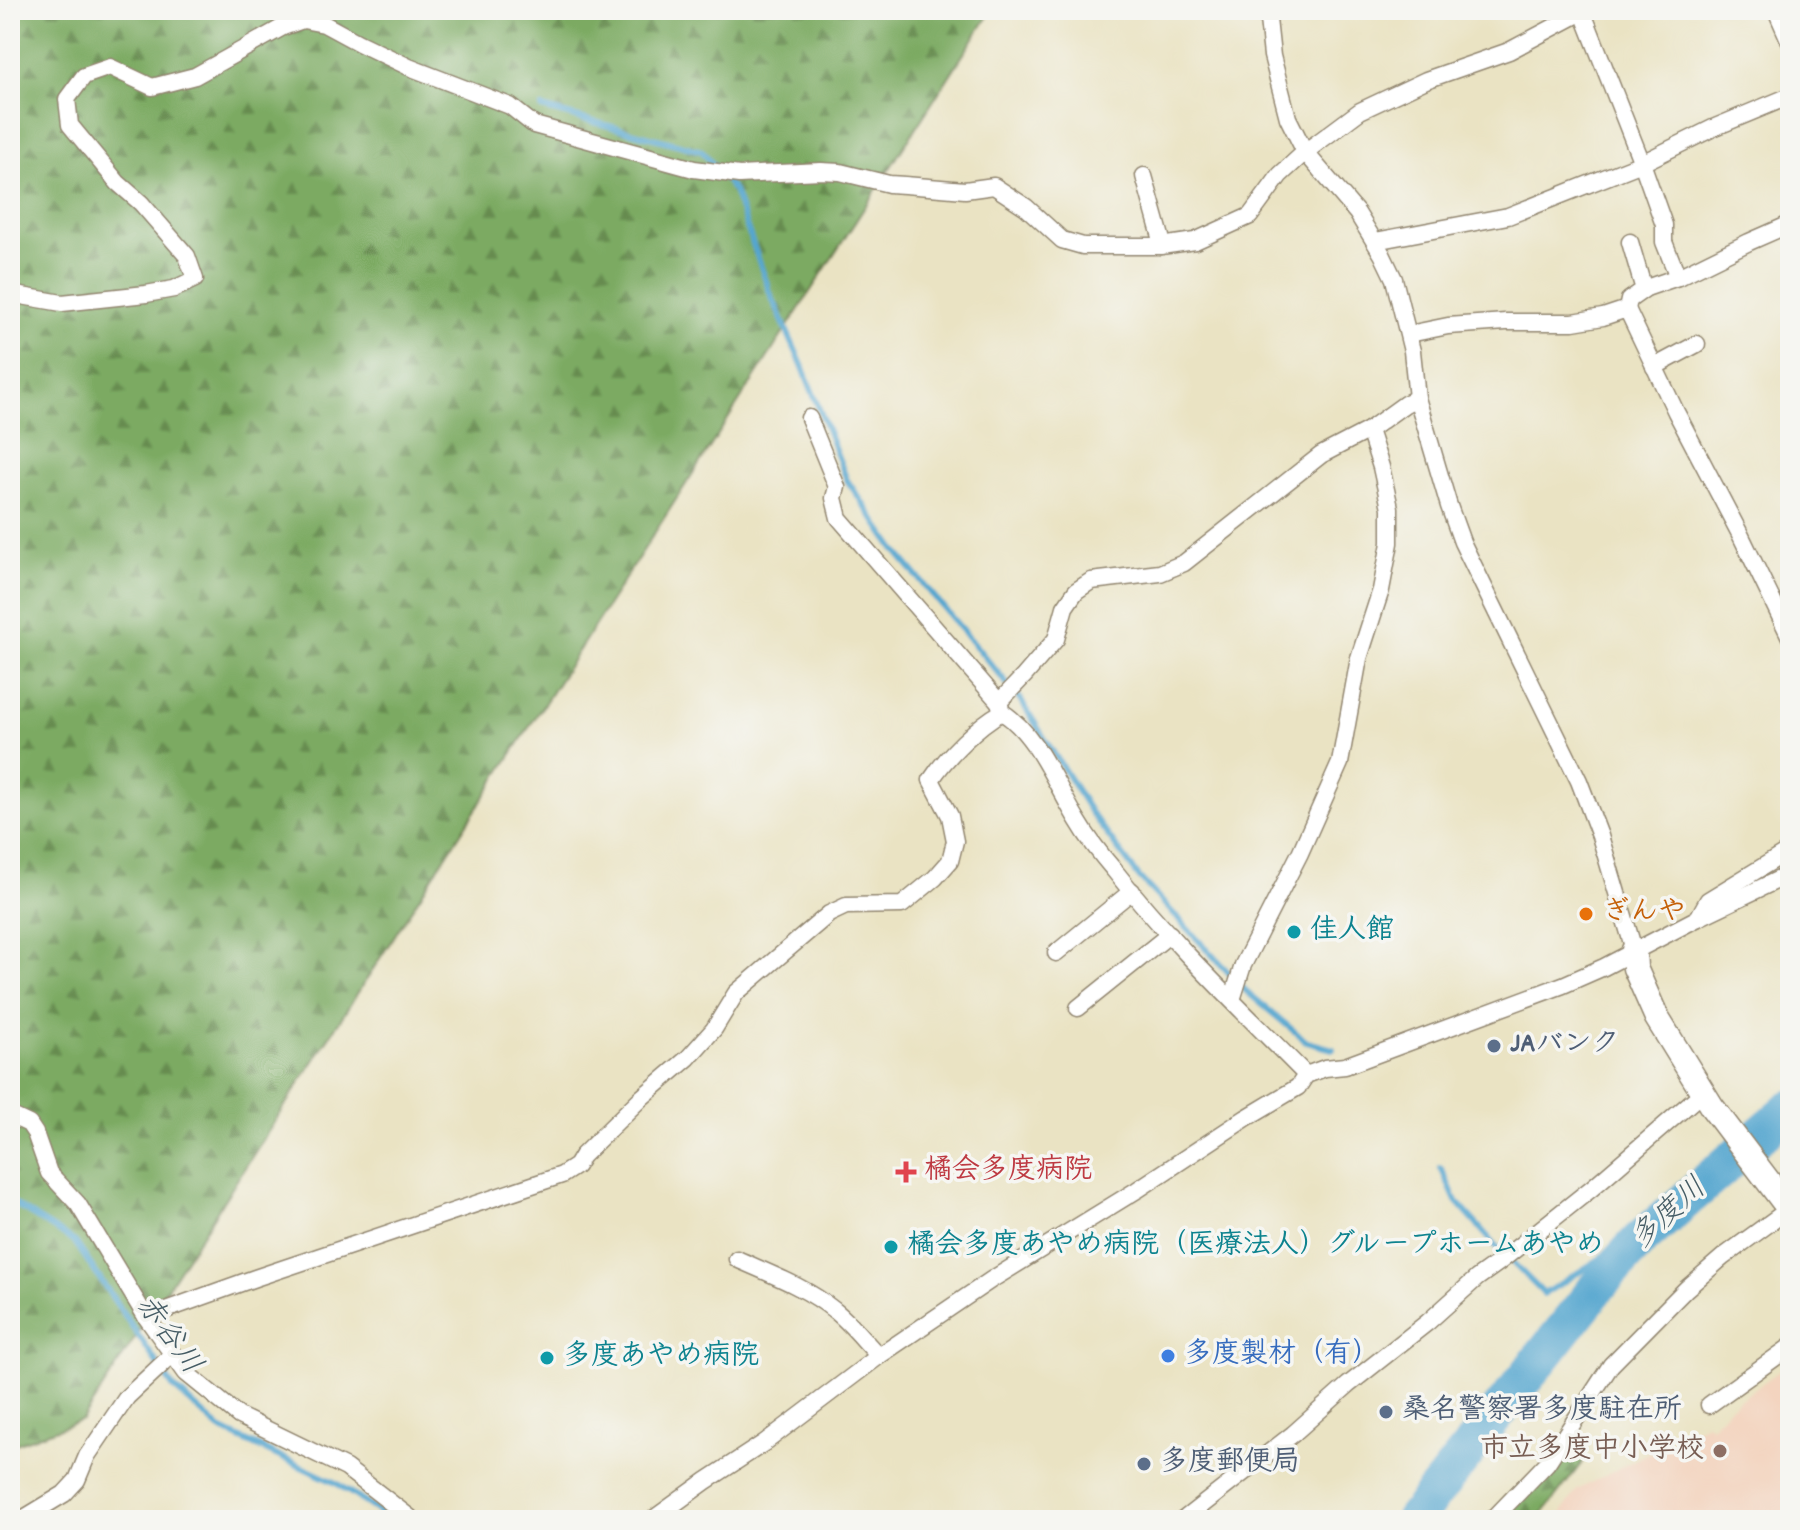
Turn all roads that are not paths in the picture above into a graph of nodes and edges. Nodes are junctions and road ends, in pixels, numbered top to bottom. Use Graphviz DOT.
graph roads {
  1 [pos="1267,10"];
  2 [pos="1776,10"];
  3 [pos="1584,11"];
  4 [pos="1790,42"];
  5 [pos="1790,96"];
  6 [pos="1305,152"];
  7 [pos="1642,163"];
  8 [pos="1144,176"];
  9 [pos="1790,224"];
  10 [pos="1375,241"];
  11 [pos="1630,242"];
  12 [pos="1161,246"];
  13 [pos="1678,277"];
  14 [pos="1646,288"];
  15 [pos="10,294"];
  16 [pos="1627,309"];
  17 [pos="1409,334"];
  18 [pos="1697,344"];
  19 [pos="1654,367"];
  20 [pos="1417,398"];
  21 [pos="809,418"];
  22 [pos="1369,430"];
  23 [pos="1790,637"];
  24 [pos="1000,707"];
  25 [pos="1790,850"];
  26 [pos="1790,874"];
  27 [pos="1132,891"];
  28 [pos="1698,918"];
  29 [pos="1170,934"];
  30 [pos="1634,950"];
  31 [pos="1056,953"];
  32 [pos="1232,1000"];
  33 [pos="1078,1008"];
  34 [pos="1306,1075"];
  35 [pos="1708,1100"];
  36 [pos="10,1115"];
  37 [pos="1788,1207"];
  38 [pos="737,1259"];
  39 [pos="146,1317"];
  40 [pos="1790,1347"];
  41 [pos="173,1354"];
  42 [pos="879,1356"];
  43 [pos="1709,1405"];
  44 [pos="21,1520"];
  45 [pos="413,1520"];
  46 [pos="652,1520"];
  47 [pos="1183,1520"];
  48 [pos="1492,1520"];
  1 -- 6 [label="street"];
  2 -- 4 [label="street"];
  3 -- 6 [label="street"];
  3 -- 7 [label="street"];
  5 -- 7 [label="street"];
  6 -- 10 [label="street"];
  6 -- 12 [label="street"];
  7 -- 10 [label="street"];
  7 -- 13 [label="street"];
  8 -- 12 [label="street"];
  9 -- 13 [label="street"];
  10 -- 17 [label="street"];
  11 -- 14 [label="street"];
  12 -- 15 [label="street"];
  13 -- 14 [label="street"];
  14 -- 16 [label="street"];
  16 -- 17 [label="street"];
  16 -- 19 [label="street"];
  17 -- 20 [label="street"];
  18 -- 19 [label="street"];
  19 -- 23 [label="street"];
  20 -- 22 [label="street"];
  20 -- 30 [label="street"];
  21 -- 24 [label="street"];
  22 -- 24 [label="street"];
  22 -- 32 [label="street"];
  24 -- 27 [label="street"];
  24 -- 39 [label="street"];
  25 -- 28 [label="street"];
  26 -- 28 [label="street"];
  27 -- 29 [label="street"];
  27 -- 31 [label="street"];
  28 -- 30 [label="street"];
  29 -- 32 [label="street"];
  29 -- 33 [label="street"];
  30 -- 34 [label="street"];
  30 -- 35 [label="street"];
  32 -- 34 [label="street"];
  34 -- 42 [label="street"];
  35 -- 37 [label="street"];
  35 -- 47 [label="street"];
  36 -- 39 [label="street"];
  37 -- 48 [label="street"];
  38 -- 42 [label="street"];
  39 -- 41 [label="street"];
  40 -- 43 [label="street"];
  41 -- 44 [label="street"];
  41 -- 45 [label="street"];
  42 -- 46 [label="street"];
}
